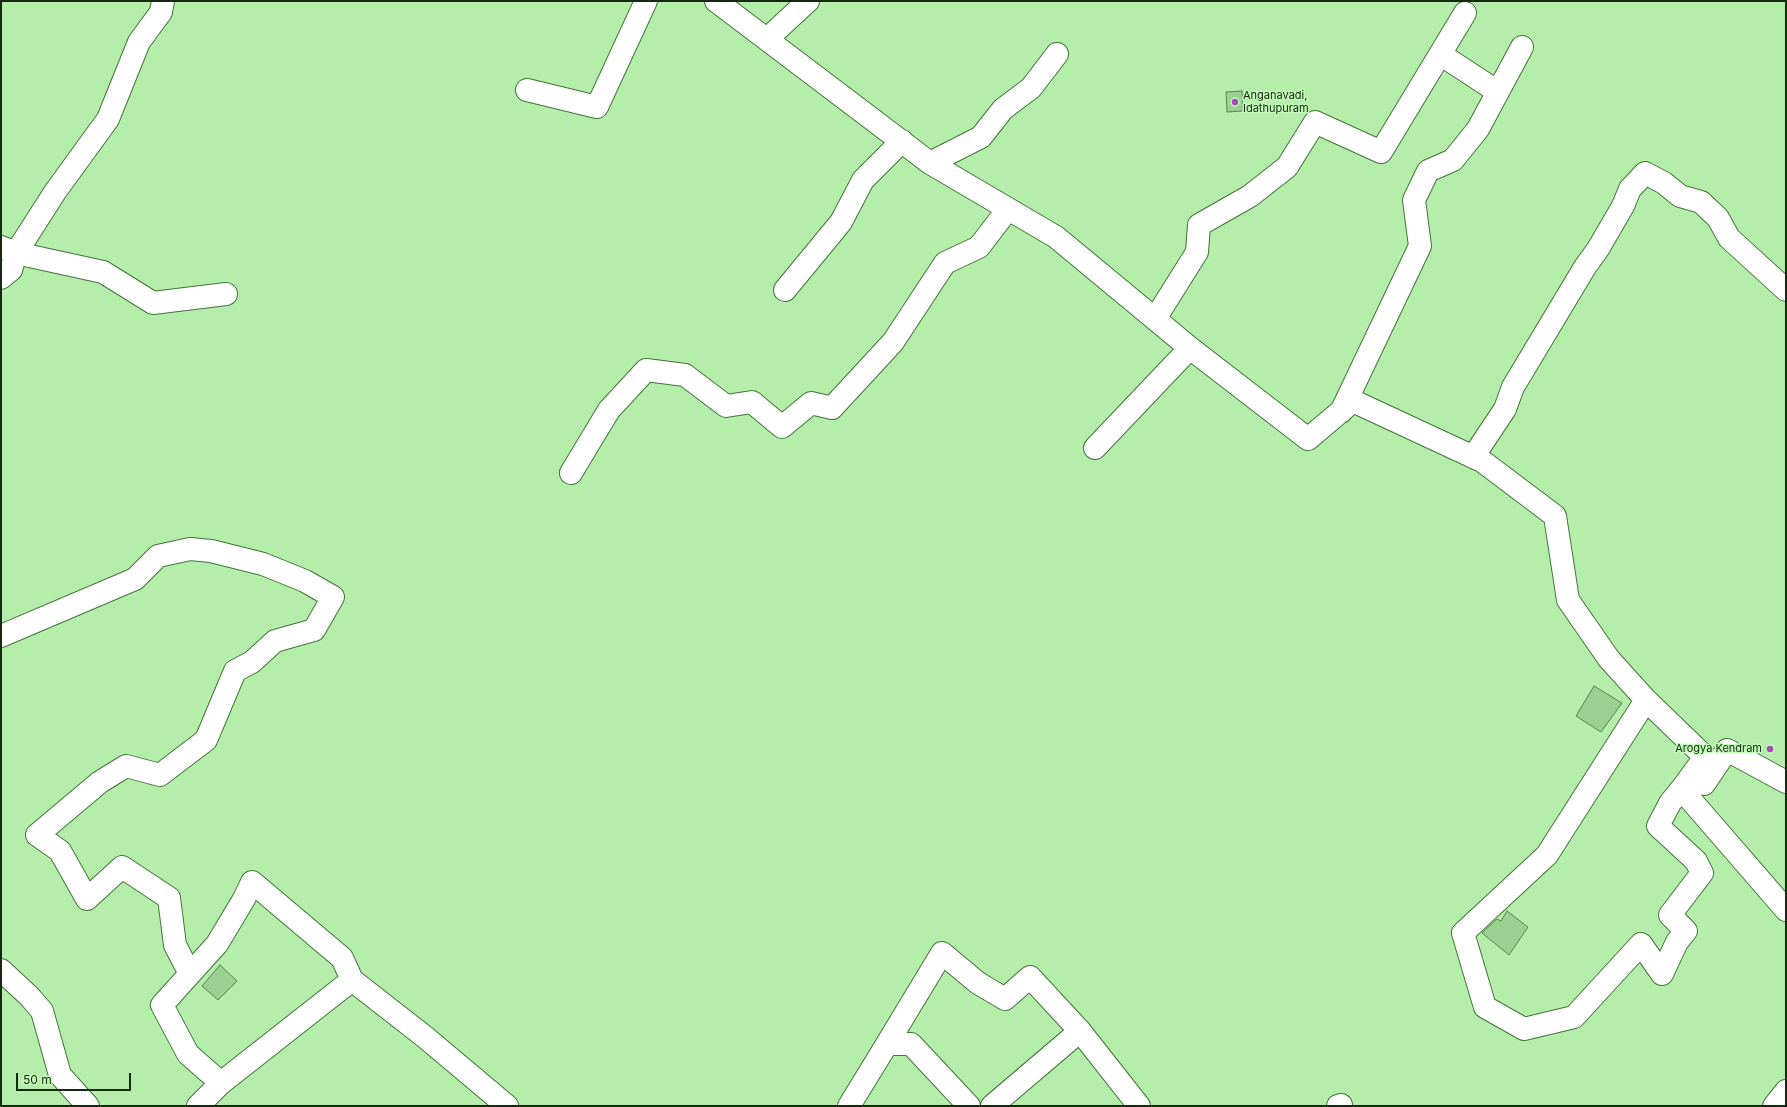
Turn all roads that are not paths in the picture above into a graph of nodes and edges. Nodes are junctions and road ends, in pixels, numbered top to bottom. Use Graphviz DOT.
graph roads {
  1 [pos="163,1"];
  2 [pos="646,1"];
  3 [pos="716,1"];
  4 [pos="808,1"];
  5 [pos="1465,13"];
  6 [pos="767,40"];
  7 [pos="1522,47"];
  8 [pos="1057,54"];
  9 [pos="1440,54"];
  10 [pos="526,90"];
  11 [pos="1498,92"];
  12 [pos="902,142"];
  13 [pos="930,163"];
  14 [pos="1008,209"];
  15 [pos="9,250"];
  16 [pos="1,278"];
  17 [pos="784,290"];
  18 [pos="1786,290"];
  19 [pos="226,294"];
  20 [pos="1155,319"];
  21 [pos="1190,348"];
  22 [pos="1341,412"];
  23 [pos="1095,448"];
  24 [pos="1473,457"];
  25 [pos="571,473"];
  26 [pos="1,636"];
  27 [pos="1646,700"];
  28 [pos="1786,782"];
  29 [pos="1688,794"];
  30 [pos="1786,910"];
  31 [pos="1,970"];
  32 [pos="190,974"];
  33 [pos="352,980"];
  34 [pos="1080,1031"];
  35 [pos="887,1044"];
  36 [pos="221,1083"];
  37 [pos="1786,1091"];
  38 [pos="88,1106"];
  39 [pos="198,1106"];
  40 [pos="507,1106"];
  41 [pos="849,1106"];
  42 [pos="969,1106"];
  43 [pos="992,1106"];
  44 [pos="1139,1106"];
  45 [pos="1774,1106"];
  1 -- 15 [label="street"];
  2 -- 10 [label="street"];
  3 -- 6 [label="street"];
  4 -- 6 [label="street"];
  5 -- 9 [label="street"];
  6 -- 12 [label="street"];
  7 -- 11 [label="street"];
  8 -- 13 [label="street"];
  9 -- 11 [label="street"];
  9 -- 20 [label="street"];
  11 -- 22 [label="street"];
  12 -- 13 [label="street"];
  12 -- 17 [label="street"];
  13 -- 14 [label="street"];
  14 -- 20 [label="street"];
  14 -- 25 [label="street"];
  15 -- 16 [label="street"];
  15 -- 19 [label="street"];
  18 -- 24 [label="street"];
  20 -- 21 [label="street"];
  21 -- 22 [label="street"];
  21 -- 23 [label="street"];
  22 -- 24 [label="street"];
  24 -- 27 [label="street"];
  26 -- 32 [label="street"];
  27 -- 29 [label="street"];
  27 -- 29 [label="street"];
  28 -- 29 [label="street"];
  29 -- 30 [label="street"];
  31 -- 38 [label="street"];
  32 -- 33 [label="street"];
  32 -- 36 [label="street"];
  33 -- 36 [label="street"];
  33 -- 40 [label="street"];
  34 -- 35 [label="street"];
  34 -- 43 [label="street"];
  34 -- 44 [label="street"];
  35 -- 41 [label="street"];
  35 -- 42 [label="street"];
  36 -- 39 [label="street"];
  37 -- 45 [label="street"];
}
